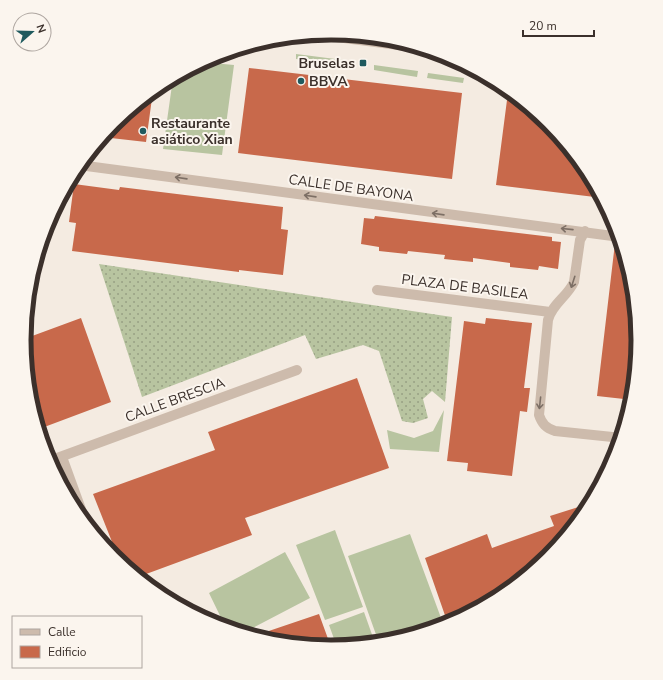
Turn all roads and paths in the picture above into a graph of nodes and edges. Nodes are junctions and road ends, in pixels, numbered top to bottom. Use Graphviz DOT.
graph roads {
  1 [pos="87,166"];
  2 [pos="585,232"];
  3 [pos="613,236"];
  4 [pos="377,290"];
  5 [pos="550,312"];
  6 [pos="297,370"];
  7 [pos="616,437"];
  8 [pos="62,457"];
  9 [pos="56,460"];
  10 [pos="78,501"];
  2 -- 1 [label="street, CALLE DE BAYONA, one-way"];
  2 -- 3 [label="street, CALLE DE BAYONA"];
  2 -- 5 [label="street, one-way"];
  4 -- 5 [label="street, PLAZA DE BASILEA"];
  5 -- 7 [label="street, one-way"];
  6 -- 8 [label="street, CALLE BRESCIA"];
  8 -- 9 [label="street, CALLE BRESCIA"];
  8 -- 10 [label="street"];
}
